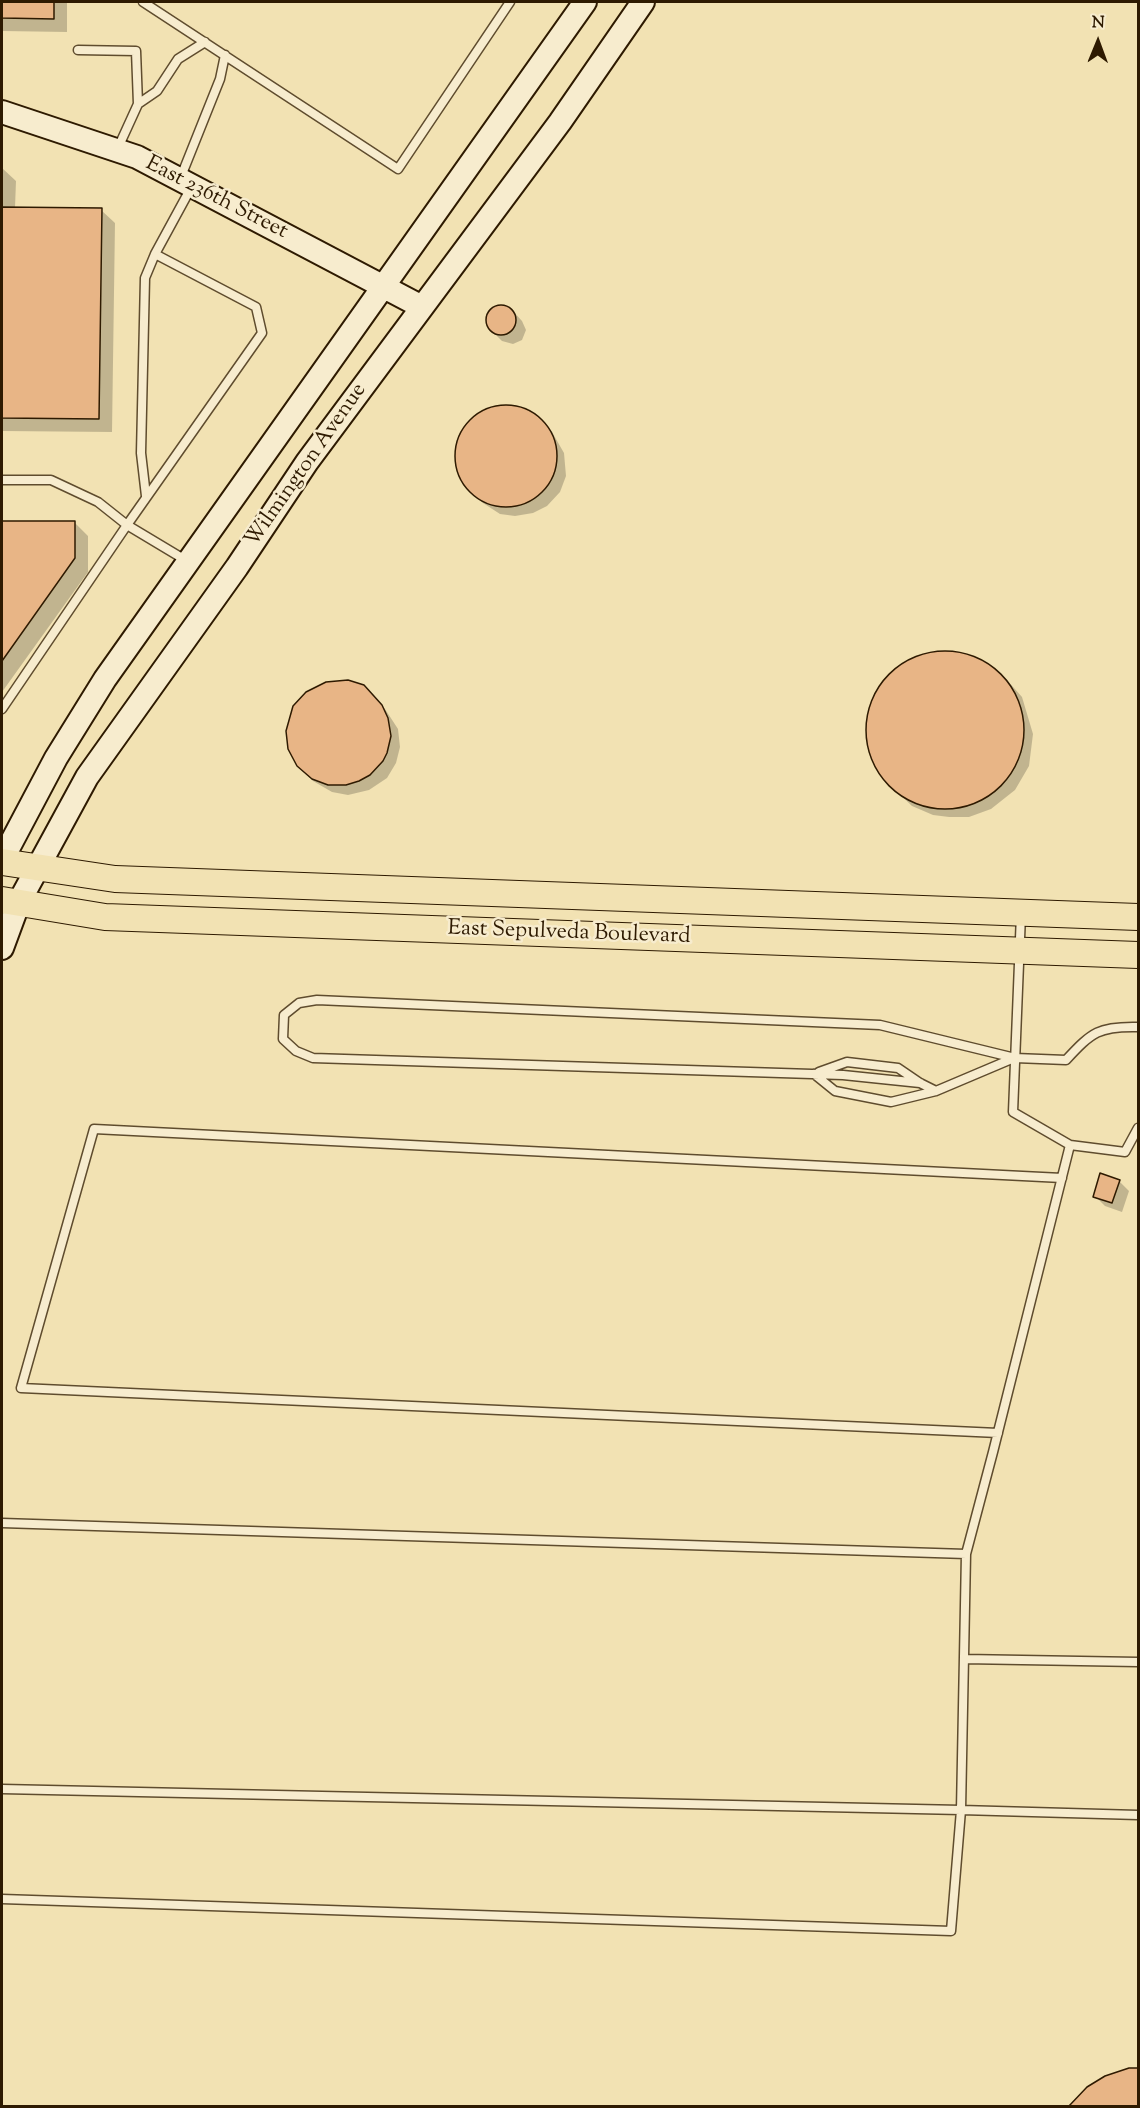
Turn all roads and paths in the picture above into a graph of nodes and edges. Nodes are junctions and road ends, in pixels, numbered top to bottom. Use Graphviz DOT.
graph roads {
  1 [pos="143,2"];
  2 [pos="510,2"];
  3 [pos="585,2"];
  4 [pos="643,2"];
  5 [pos="205,42"];
  6 [pos="78,50"];
  7 [pos="225,55"];
  8 [pos="138,104"];
  9 [pos="2,112"];
  10 [pos="117,150"];
  11 [pos="186,183"];
  12 [pos="155,254"];
  13 [pos="383,285"];
  14 [pos="422,307"];
  15 [pos="2,480"];
  16 [pos="146,496"];
  17 [pos="127,525"];
  18 [pos="187,561"];
  19 [pos="2,709"];
  20 [pos="2,861"];
  21 [pos="37,866"];
  22 [pos="10,901"];
  23 [pos="1021,914"];
  24 [pos="1138,918"];
  25 [pos="2,948"];
  26 [pos="1019,951"];
  27 [pos="1138,955"];
  28 [pos="1138,1027"];
  29 [pos="1015,1058"];
  30 [pos="813,1074"];
  31 [pos="920,1083"];
  32 [pos="936,1091"];
  33 [pos="1138,1128"];
  34 [pos="1070,1144"];
  35 [pos="1062,1178"];
  36 [pos="998,1433"];
  37 [pos="2,1523"];
  38 [pos="966,1554"];
  39 [pos="964,1659"];
  40 [pos="1138,1662"];
  41 [pos="2,1789"];
  42 [pos="961,1810"];
  43 [pos="1138,1815"];
  44 [pos="2,1899"];
  1 -- 5 [label="lane"];
  2 -- 7 [label="lane"];
  3 -- 13 [label="main road, Wilmington Avenue"];
  4 -- 14 [label="main road, Wilmington Avenue"];
  5 -- 7 [label="lane"];
  5 -- 8 [label="lane"];
  6 -- 8 [label="lane"];
  7 -- 11 [label="lane"];
  8 -- 10 [label="lane"];
  9 -- 10 [label="main road, East 236th Street"];
  10 -- 11 [label="main road, East 236th Street"];
  11 -- 12 [label="lane"];
  11 -- 13 [label="main road, East 236th Street"];
  12 -- 16 [label="lane"];
  12 -- 16 [label="lane"];
  13 -- 14 [label="main road, East 236th Street"];
  13 -- 18 [label="main road, Wilmington Avenue"];
  14 -- 21 [label="main road, Wilmington Avenue"];
  15 -- 17 [label="lane"];
  16 -- 17 [label="lane"];
  17 -- 18 [label="lane"];
  17 -- 19 [label="lane"];
  18 -- 20 [label="main road, Wilmington Avenue"];
  20 -- 21 [label="main road, East Sepulveda Boulevard"];
  21 -- 22 [label="main road, Wilmington Avenue"];
  21 -- 23 [label="main road, East Sepulveda Boulevard"];
  22 -- 25 [label="main road, Wilmington Avenue"];
  22 -- 26 [label="main road, East Sepulveda Boulevard"];
  23 -- 24 [label="main road, East Sepulveda Boulevard"];
  23 -- 26 [label="lane"];
  26 -- 27 [label="main road, East Sepulveda Boulevard"];
  26 -- 29 [label="lane"];
  28 -- 29 [label="lane"];
  29 -- 30 [label="lane"];
  29 -- 32 [label="lane"];
  29 -- 34 [label="lane"];
  30 -- 31 [label="lane"];
  30 -- 31 [label="lane"];
  30 -- 32 [label="lane"];
  31 -- 32 [label="lane"];
  33 -- 34 [label="lane"];
  34 -- 35 [label="lane"];
  35 -- 36 [label="lane"];
  35 -- 36 [label="lane"];
  36 -- 38 [label="lane"];
  37 -- 38 [label="lane"];
  38 -- 39 [label="lane"];
  39 -- 40 [label="lane"];
  39 -- 42 [label="lane"];
  41 -- 42 [label="lane"];
  42 -- 43 [label="lane"];
  42 -- 44 [label="lane"];
}
